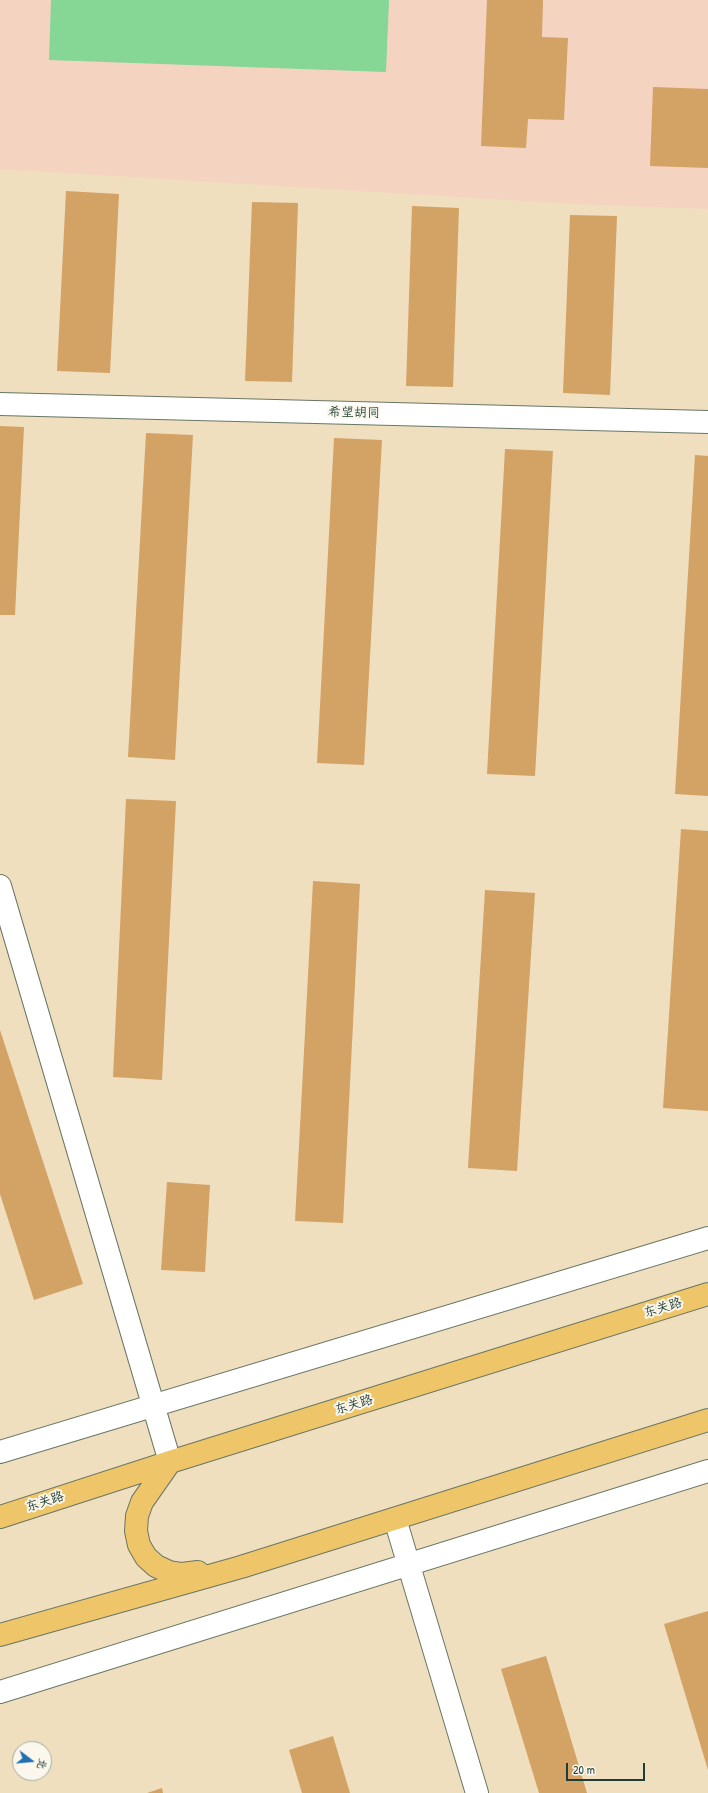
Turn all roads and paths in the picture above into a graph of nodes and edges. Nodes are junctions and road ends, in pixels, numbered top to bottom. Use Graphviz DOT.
graph roads {
  1 [pos="0,404"];
  2 [pos="708,422"];
  3 [pos="0,886"];
  4 [pos="708,1238"];
  5 [pos="708,1294"];
  6 [pos="153,1405"];
  7 [pos="708,1420"];
  8 [pos="0,1452"];
  9 [pos="170,1462"];
  10 [pos="708,1471"];
  11 [pos="0,1517"];
  12 [pos="395,1519"];
  13 [pos="409,1565"];
  14 [pos="241,1567"];
  15 [pos="0,1635"];
  16 [pos="0,1692"];
  17 [pos="477,1793"];
  1 -- 2 [label="street, 希望胡同"];
  3 -- 6 [label="street"];
  4 -- 6 [label="street"];
  5 -- 9 [label="main road, 东关路"];
  6 -- 8 [label="street"];
  6 -- 9 [label="street"];
  7 -- 12 [label="main road"];
  9 -- 11 [label="main road, 东关路"];
  9 -- 14 [label="main road"];
  10 -- 13 [label="street"];
  12 -- 13 [label="street"];
  12 -- 14 [label="main road"];
  13 -- 16 [label="street"];
  13 -- 17 [label="street"];
  14 -- 15 [label="main road"];
}
